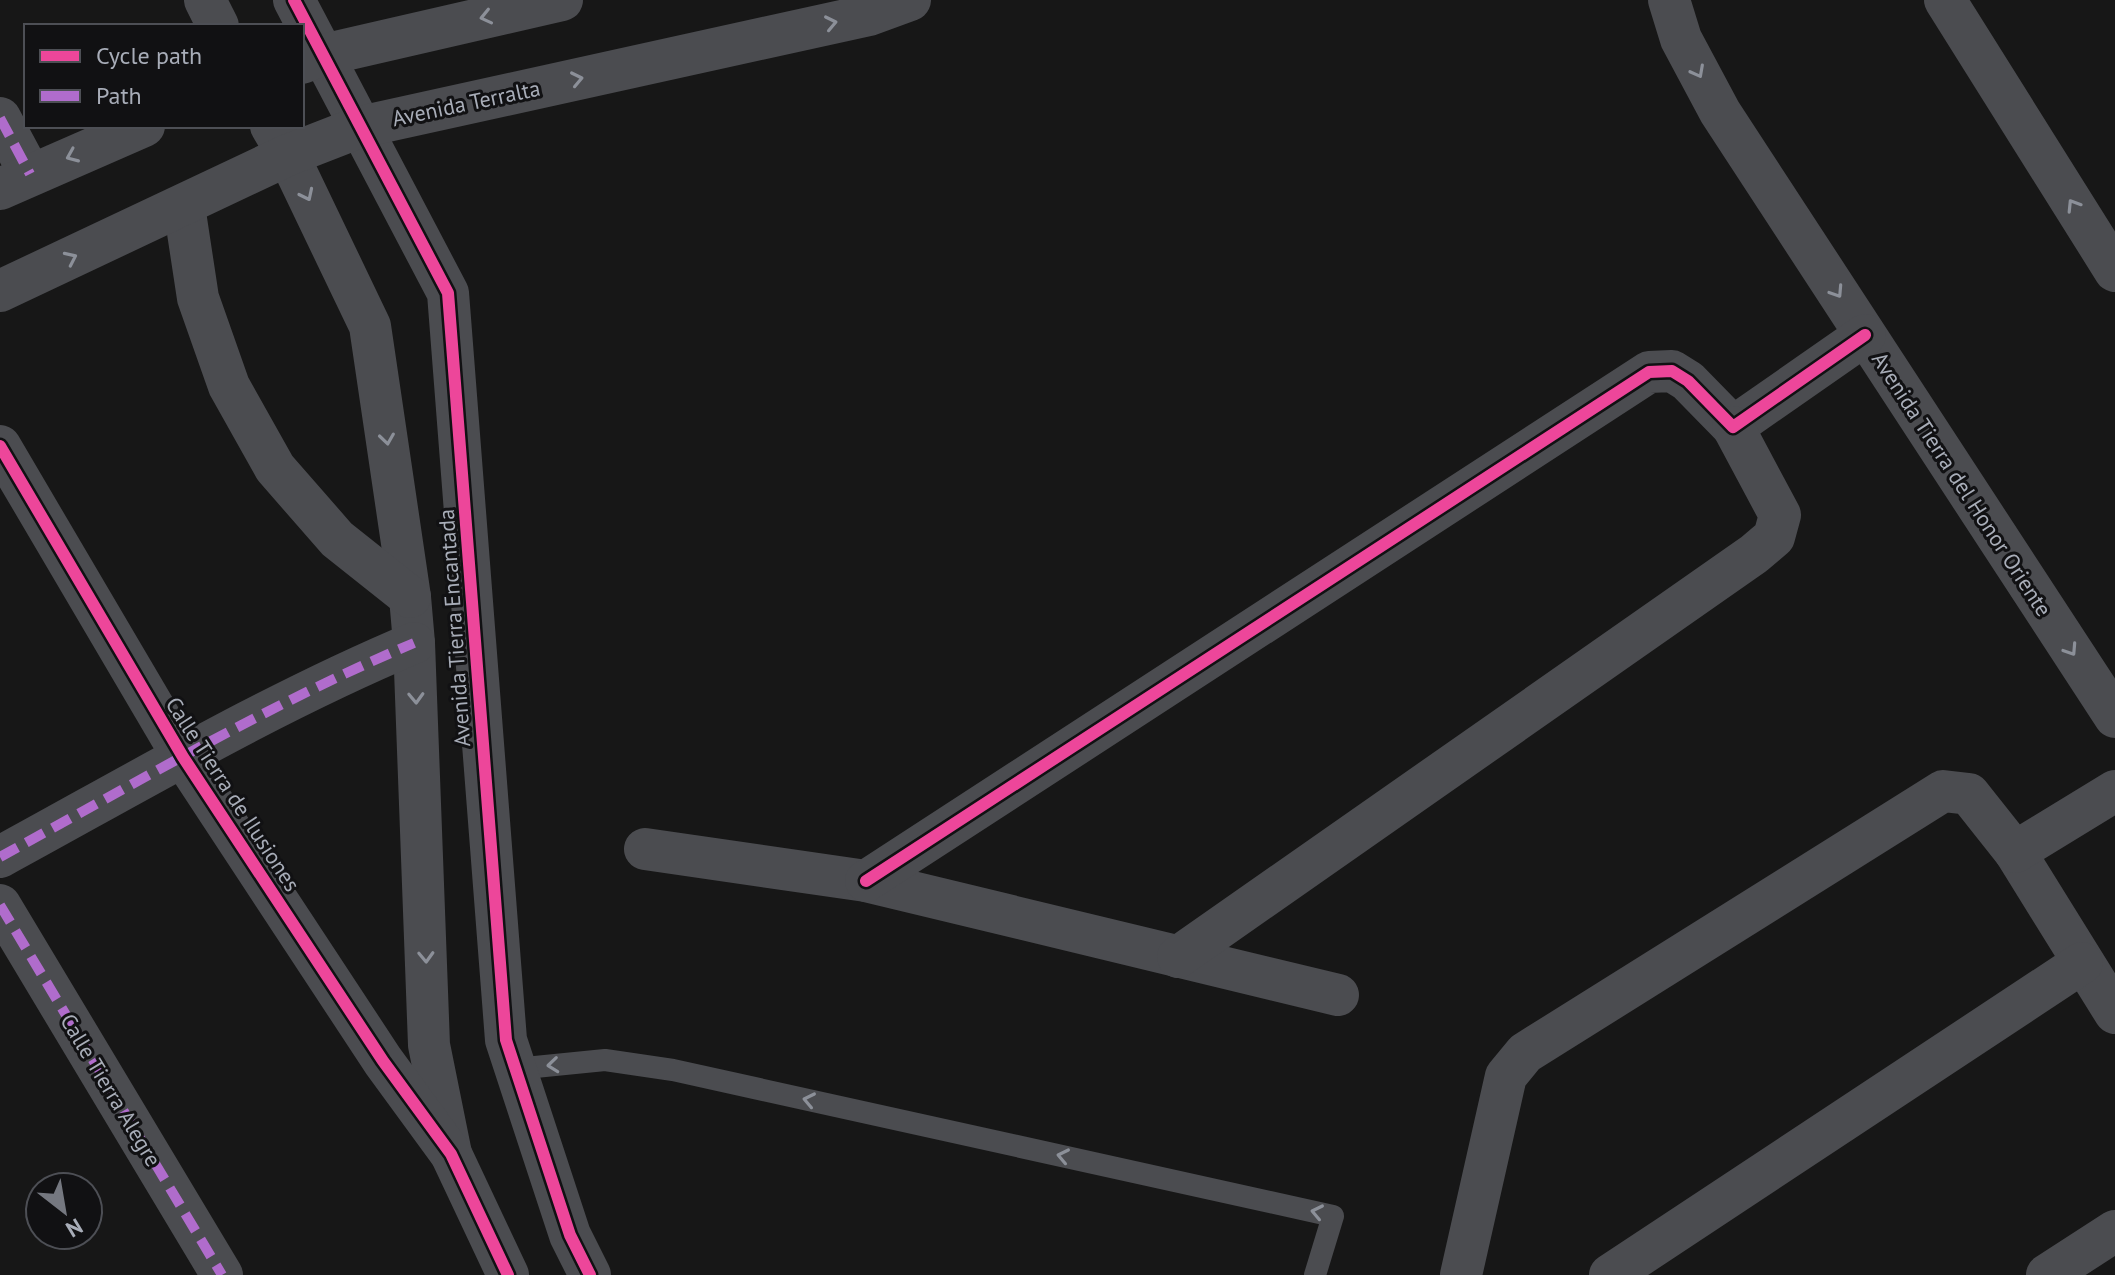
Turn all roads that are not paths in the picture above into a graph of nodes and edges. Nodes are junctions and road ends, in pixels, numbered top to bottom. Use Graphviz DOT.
graph roads {
  1 [pos="205,0"];
  2 [pos="294,0"];
  3 [pos="562,0"];
  4 [pos="910,0"];
  5 [pos="1669,0"];
  6 [pos="1945,0"];
  7 [pos="217,24"];
  8 [pos="302,24"];
  9 [pos="304,31"];
  10 [pos="313,59"];
  11 [pos="0,118"];
  12 [pos="360,127"];
  13 [pos="139,128"];
  14 [pos="279,141"];
  15 [pos="15,181"];
  16 [pos="184,206"];
  17 [pos="2115,271"];
  18 [pos="0,291"];
  19 [pos="1865,335"];
  20 [pos="1733,427"];
  21 [pos="0,446"];
  22 [pos="410,597"];
  23 [pos="414,643"];
  24 [pos="2115,717"];
  25 [pos="183,757"];
  26 [pos="2115,791"];
  27 [pos="645,849"];
  28 [pos="2015,852"];
  29 [pos="0,857"];
  30 [pos="866,881"];
  31 [pos="0,905"];
  32 [pos="1178,957"];
  33 [pos="2082,963"];
  34 [pos="1338,995"];
  35 [pos="2115,1013"];
  36 [pos="515,1069"];
  37 [pos="451,1154"];
  38 [pos="2115,1231"];
  39 [pos="593,1274"];
  40 [pos="222,1275"];
  41 [pos="508,1275"];
  42 [pos="1315,1275"];
  43 [pos="1461,1275"];
  44 [pos="1610,1275"];
  45 [pos="2047,1275"];
  1 -- 7 [label="street"];
  2 -- 8 [label="street, Avenida Tierra Encantada"];
  3 -- 10 [label="street, one-way"];
  12 -- 4 [label="street, Avenida Terralta, one-way"];
  5 -- 19 [label="street, Avenida Tierra del Honor Oriente, one-way"];
  17 -- 6 [label="street, one-way"];
  9 -- 10 [label="street, Avenida Tierra Encantada"];
  10 -- 12 [label="street, Avenida Tierra Encantada"];
  11 -- 15 [label="street"];
  12 -- 14 [label="street, Avenida Terralta"];
  12 -- 36 [label="street, Avenida Tierra Encantada"];
  13 -- 15 [label="street, one-way"];
  14 -- 16 [label="street, Avenida Terralta"];
  14 -- 22 [label="street, Avenida Tierra Encantada, one-way"];
  18 -- 16 [label="street, Avenida Terralta, one-way"];
  16 -- 22 [label="street"];
  19 -- 20 [label="street"];
  19 -- 24 [label="street, Avenida Tierra del Honor Oriente, one-way"];
  20 -- 30 [label="street"];
  20 -- 32 [label="street"];
  21 -- 25 [label="street, Calle Tierra de Ilusiones"];
  22 -- 23 [label="street, Avenida Tierra Encantada"];
  23 -- 25 [label="street"];
  23 -- 37 [label="street, Avenida Tierra Encantada, one-way"];
  25 -- 29 [label="street"];
  25 -- 37 [label="street, Calle Tierra de Ilusiones"];
  26 -- 28 [label="street"];
  27 -- 30 [label="street"];
  28 -- 33 [label="street"];
  28 -- 43 [label="street"];
  30 -- 32 [label="street"];
  31 -- 40 [label="street, Calle Tierra Alegre"];
  32 -- 34 [label="street"];
  33 -- 35 [label="street"];
  33 -- 44 [label="street"];
  36 -- 39 [label="street, Avenida Tierra Encantada"];
  42 -- 36 [label="lane, one-way"];
  37 -- 41 [label="street"];
  38 -- 45 [label="street"];
}
